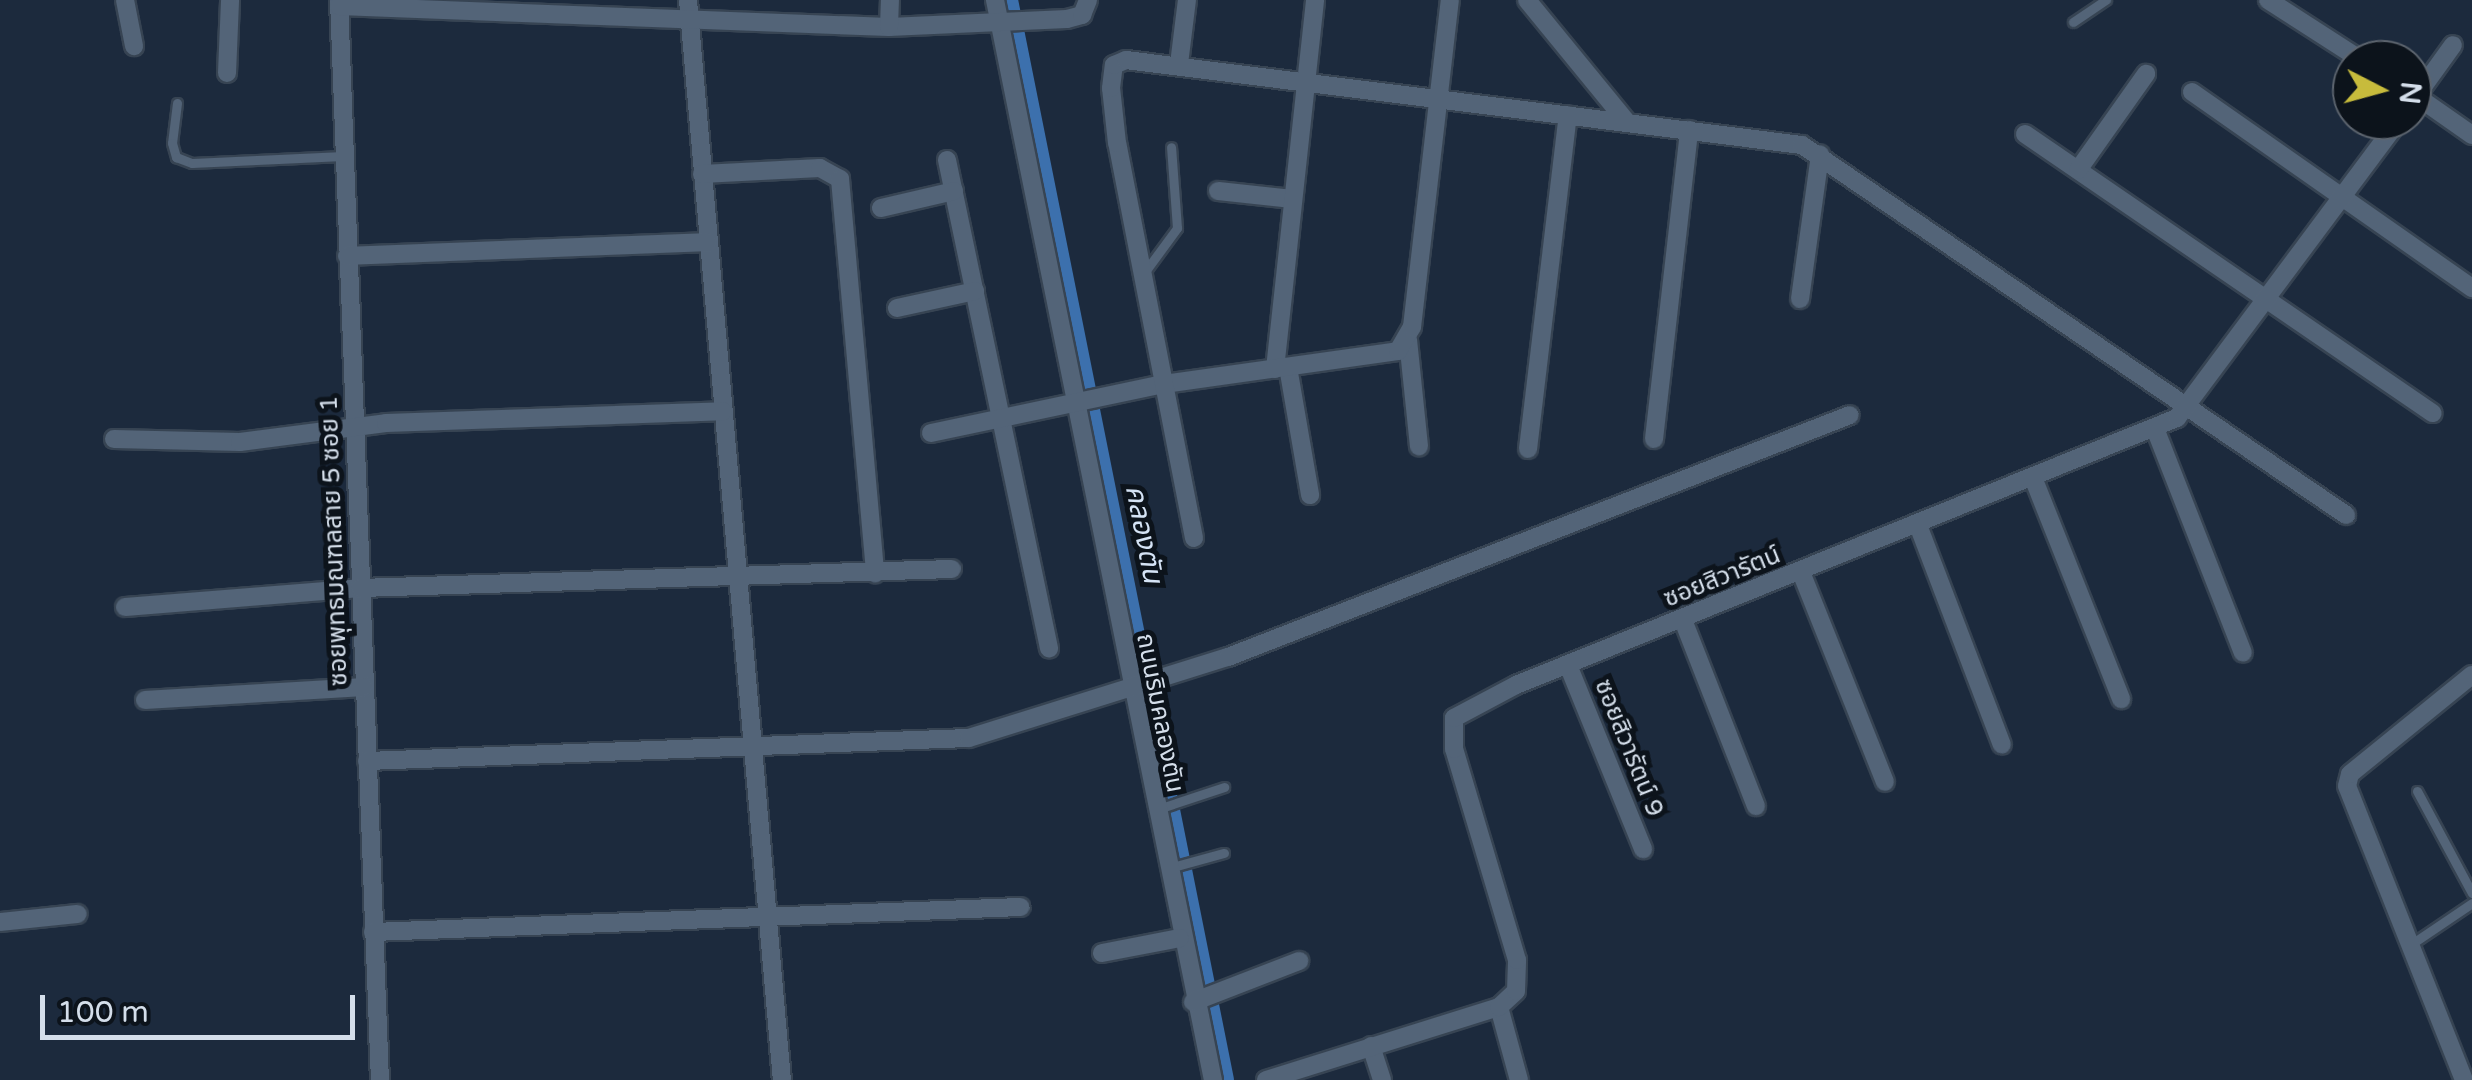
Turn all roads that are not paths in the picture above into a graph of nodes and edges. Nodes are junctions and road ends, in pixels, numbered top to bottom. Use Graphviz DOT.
graph roads {
  1 [pos="125,0"];
  2 [pos="230,0"];
  3 [pos="688,0"];
  4 [pos="890,0"];
  5 [pos="995,0"];
  6 [pos="1088,0"];
  7 [pos="1187,0"];
  8 [pos="1315,0"];
  9 [pos="1450,0"];
  10 [pos="1526,0"];
  11 [pos="2106,0"];
  12 [pos="2268,0"];
  13 [pos="339,3"];
  14 [pos="688,20"];
  15 [pos="2073,22"];
  16 [pos="1004,24"];
  17 [pos="889,28"];
  18 [pos="2332,41"];
  19 [pos="2453,45"];
  20 [pos="134,46"];
  21 [pos="1179,64"];
  22 [pos="2432,72"];
  23 [pos="227,73"];
  24 [pos="2146,74"];
  25 [pos="1306,80"];
  26 [pos="2192,92"];
  27 [pos="1439,97"];
  28 [pos="177,103"];
  29 [pos="2432,109"];
  30 [pos="1568,114"];
  31 [pos="1626,121"];
  32 [pos="1689,130"];
  33 [pos="2025,134"];
  34 [pos="2472,135"];
  35 [pos="2386,140"];
  36 [pos="1171,147"];
  37 [pos="1820,154"];
  38 [pos="343,156"];
  39 [pos="947,160"];
  40 [pos="2078,170"];
  41 [pos="702,174"];
  42 [pos="954,191"];
  43 [pos="1218,191"];
  44 [pos="1293,200"];
  45 [pos="2342,200"];
  46 [pos="880,208"];
  47 [pos="708,242"];
  48 [pos="347,256"];
  49 [pos="1143,273"];
  50 [pos="2472,288"];
  51 [pos="976,291"];
  52 [pos="1800,300"];
  53 [pos="2270,302"];
  54 [pos="897,308"];
  55 [pos="1408,340"];
  56 [pos="1282,368"];
  57 [pos="1164,384"];
  58 [pos="1082,400"];
  59 [pos="2188,408"];
  60 [pos="723,410"];
  61 [pos="2433,413"];
  62 [pos="1850,415"];
  63 [pos="1003,418"];
  64 [pos="355,428"];
  65 [pos="2156,431"];
  66 [pos="931,434"];
  67 [pos="114,439"];
  68 [pos="1654,439"];
  69 [pos="1420,446"];
  70 [pos="1528,449"];
  71 [pos="2034,480"];
  72 [pos="1310,495"];
  73 [pos="2346,515"];
  74 [pos="1918,525"];
  75 [pos="1194,538"];
  76 [pos="952,569"];
  77 [pos="1801,572"];
  78 [pos="875,573"];
  79 [pos="739,577"];
  80 [pos="360,588"];
  81 [pos="125,607"];
  82 [pos="1683,620"];
  83 [pos="1049,648"];
  84 [pos="2243,653"];
  85 [pos="1568,664"];
  86 [pos="2472,674"];
  87 [pos="1134,683"];
  88 [pos="364,687"];
  89 [pos="145,700"];
  90 [pos="2122,700"];
  91 [pos="2002,745"];
  92 [pos="754,749"];
  93 [pos="367,761"];
  94 [pos="1885,782"];
  95 [pos="1224,787"];
  96 [pos="2417,791"];
  97 [pos="1756,806"];
  98 [pos="1157,809"];
  99 [pos="1643,849"];
  100 [pos="1224,853"];
  101 [pos="1169,868"];
  102 [pos="2472,893"];
  103 [pos="2472,903"];
  104 [pos="1021,908"];
  105 [pos="78,914"];
  106 [pos="770,916"];
  107 [pos="0,922"];
  108 [pos="373,932"];
  109 [pos="1180,938"];
  110 [pos="2410,945"];
  111 [pos="1102,952"];
  112 [pos="1298,961"];
  113 [pos="1197,1001"];
  114 [pos="1499,1008"];
  115 [pos="1371,1046"];
  116 [pos="380,1080"];
  117 [pos="782,1080"];
  118 [pos="1213,1080"];
  119 [pos="1266,1080"];
  120 [pos="1382,1080"];
  121 [pos="1519,1080"];
  122 [pos="2464,1080"];
  1 -- 20 [label="street"];
  2 -- 23 [label="street"];
  3 -- 14 [label="street"];
  4 -- 17 [label="street"];
  5 -- 16 [label="street, ถนนริมคลองตัน"];
  6 -- 16 [label="street"];
  7 -- 21 [label="street"];
  8 -- 25 [label="street"];
  9 -- 27 [label="street"];
  10 -- 31 [label="street"];
  11 -- 15 [label="lane"];
  12 -- 18 [label="street"];
  13 -- 14 [label="street"];
  13 -- 38 [label="street, ซอยพุทธมณฑลสาย 5 ซอย 1"];
  14 -- 17 [label="street"];
  14 -- 41 [label="street"];
  16 -- 17 [label="street"];
  16 -- 58 [label="street, ถนนริมคลองตัน"];
  19 -- 22 [label="street"];
  21 -- 25 [label="street"];
  21 -- 49 [label="street"];
  24 -- 40 [label="street"];
  25 -- 27 [label="street"];
  25 -- 44 [label="street"];
  26 -- 45 [label="street"];
  27 -- 30 [label="street"];
  27 -- 55 [label="street"];
  28 -- 38 [label="lane"];
  29 -- 34 [label="street"];
  30 -- 31 [label="street"];
  30 -- 70 [label="street"];
  31 -- 32 [label="street"];
  32 -- 37 [label="street"];
  32 -- 68 [label="street"];
  33 -- 40 [label="street"];
  35 -- 45 [label="street, ซอยสิวารัตน์"];
  36 -- 49 [label="lane"];
  37 -- 52 [label="street"];
  37 -- 59 [label="street"];
  38 -- 48 [label="street, ซอยพุทธมณฑลสาย 5 ซอย 1"];
  39 -- 42 [label="street"];
  40 -- 53 [label="street"];
  41 -- 47 [label="street"];
  41 -- 78 [label="street"];
  42 -- 46 [label="street"];
  42 -- 51 [label="street"];
  43 -- 44 [label="street"];
  44 -- 56 [label="street"];
  45 -- 50 [label="street"];
  45 -- 53 [label="street, ซอยสิวารัตน์"];
  47 -- 48 [label="street"];
  47 -- 60 [label="street"];
  48 -- 64 [label="street, ซอยพุทธมณฑลสาย 5 ซอย 1"];
  49 -- 57 [label="street"];
  51 -- 54 [label="street"];
  51 -- 63 [label="street"];
  53 -- 59 [label="street, ซอยสิวารัตน์"];
  53 -- 61 [label="street"];
  55 -- 56 [label="street"];
  55 -- 69 [label="street"];
  56 -- 57 [label="street"];
  56 -- 72 [label="street"];
  57 -- 58 [label="street"];
  57 -- 75 [label="street"];
  58 -- 63 [label="street"];
  58 -- 87 [label="street, ถนนริมคลองตัน"];
  59 -- 65 [label="street, ซอยสิวารัตน์"];
  59 -- 73 [label="street"];
  60 -- 64 [label="street"];
  60 -- 79 [label="street"];
  62 -- 87 [label="street"];
  63 -- 66 [label="street"];
  63 -- 83 [label="street"];
  64 -- 67 [label="street"];
  64 -- 80 [label="street, ซอยพุทธมณฑลสาย 5 ซอย 1"];
  65 -- 71 [label="street, ซอยสิวารัตน์"];
  65 -- 84 [label="street"];
  71 -- 74 [label="street, ซอยสิวารัตน์"];
  71 -- 90 [label="street"];
  74 -- 77 [label="street, ซอยสิวารัตน์"];
  74 -- 91 [label="street"];
  76 -- 78 [label="street"];
  77 -- 82 [label="street, ซอยสิวารัตน์"];
  77 -- 94 [label="street"];
  78 -- 79 [label="street"];
  79 -- 80 [label="street"];
  79 -- 92 [label="street"];
  80 -- 81 [label="street"];
  80 -- 88 [label="street, ซอยพุทธมณฑลสาย 5 ซอย 1"];
  82 -- 85 [label="street, ซอยสิวารัตน์"];
  82 -- 97 [label="street"];
  85 -- 99 [label="street, ซอยสิวารัตน์ 9"];
  85 -- 114 [label="street, ซอยสิวารัตน์"];
  86 -- 110 [label="street"];
  87 -- 92 [label="street"];
  87 -- 98 [label="street, ถนนริมคลองตัน"];
  88 -- 89 [label="street"];
  88 -- 93 [label="street, ซอยพุทธมณฑลสาย 5 ซอย 1"];
  92 -- 93 [label="street"];
  92 -- 106 [label="street"];
  93 -- 108 [label="street, ซอยพุทธมณฑลสาย 5 ซอย 1"];
  95 -- 98 [label="lane"];
  96 -- 102 [label="lane"];
  98 -- 101 [label="street, ถนนริมคลองตัน"];
  100 -- 101 [label="lane"];
  101 -- 109 [label="street, ถนนริมคลองตัน"];
  103 -- 110 [label="lane"];
  104 -- 106 [label="street"];
  105 -- 107 [label="street"];
  106 -- 108 [label="street"];
  106 -- 117 [label="street"];
  108 -- 116 [label="street, ซอยพุทธมณฑลสาย 5 ซอย 1"];
  109 -- 111 [label="street"];
  109 -- 113 [label="street, ถนนริมคลองตัน"];
  110 -- 122 [label="street"];
  112 -- 113 [label="street"];
  113 -- 118 [label="street, ถนนริมคลองตัน"];
  114 -- 115 [label="street"];
  114 -- 121 [label="street"];
  115 -- 119 [label="street"];
  115 -- 120 [label="street"];
}
